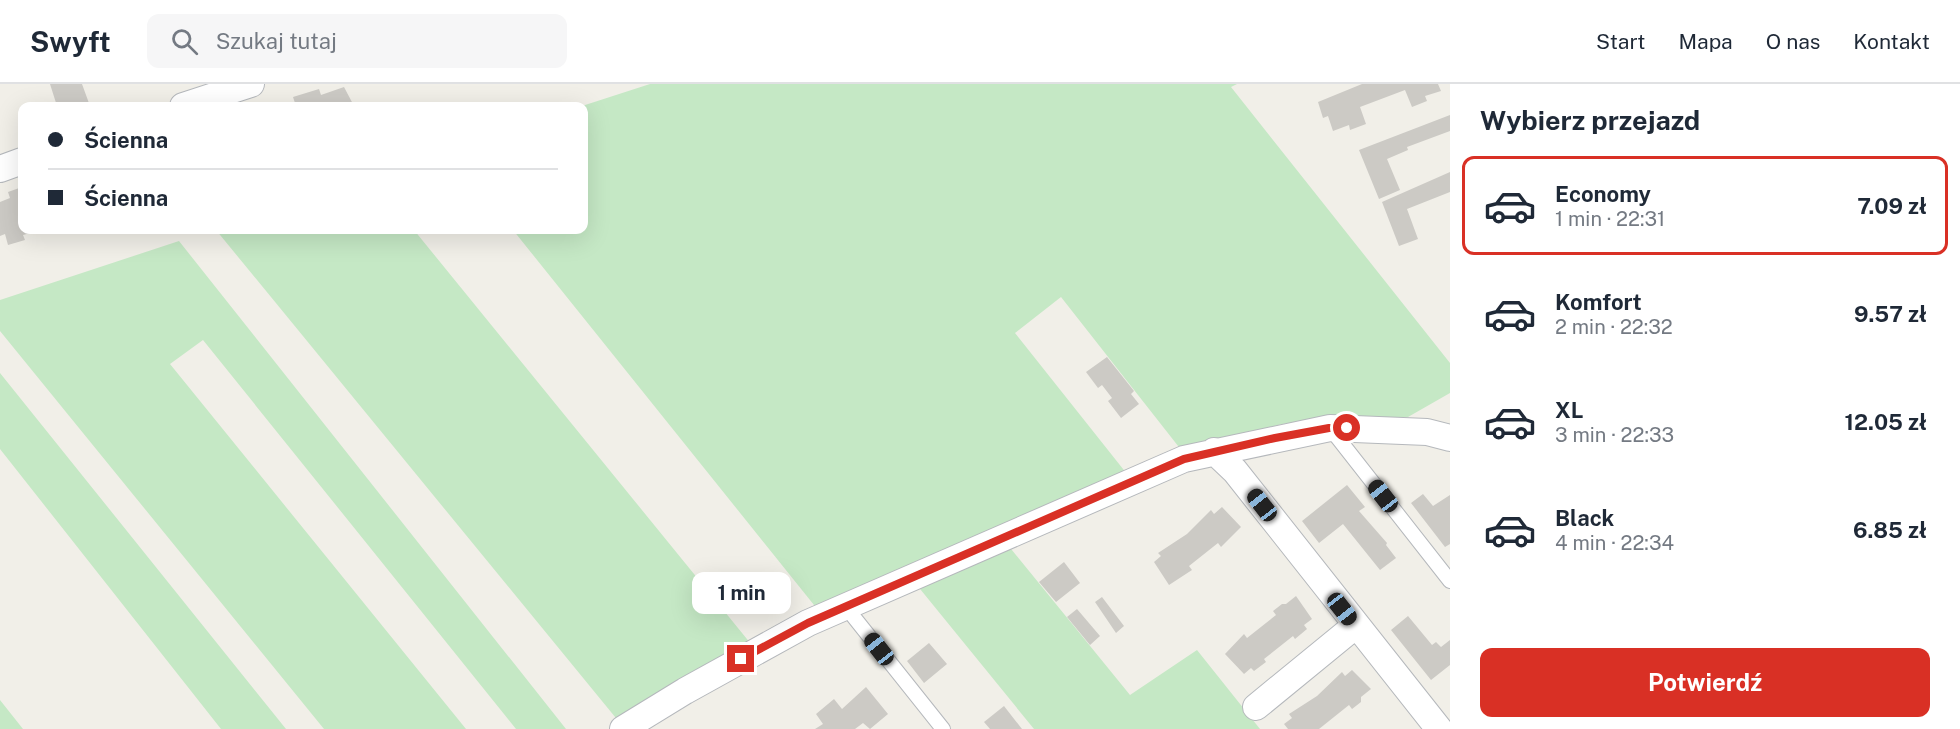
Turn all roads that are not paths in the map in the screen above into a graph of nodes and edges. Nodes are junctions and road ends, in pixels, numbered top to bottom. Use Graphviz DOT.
graph roads {
  1 [pos="250,84"];
  2 [pos="195,97"];
  3 [pos="18,162"];
  4 [pos="0,169"];
  5 [pos="1329,428"];
  6 [pos="1450,438"];
  7 [pos="1214,451"];
  8 [pos="1450,581"];
  9 [pos="845,606"];
  10 [pos="1355,626"];
  11 [pos="1256,707"];
  12 [pos="623,729"];
  13 [pos="943,729"];
  14 [pos="1439,729"];
  1 -- 2 [label="street"];
  3 -- 4 [label="street"];
  5 -- 6 [label="street"];
  5 -- 7 [label="street"];
  5 -- 8 [label="lane"];
  7 -- 9 [label="street"];
  7 -- 10 [label="street"];
  9 -- 12 [label="street"];
  9 -- 13 [label="lane"];
  10 -- 11 [label="street"];
  10 -- 14 [label="street"];
}
